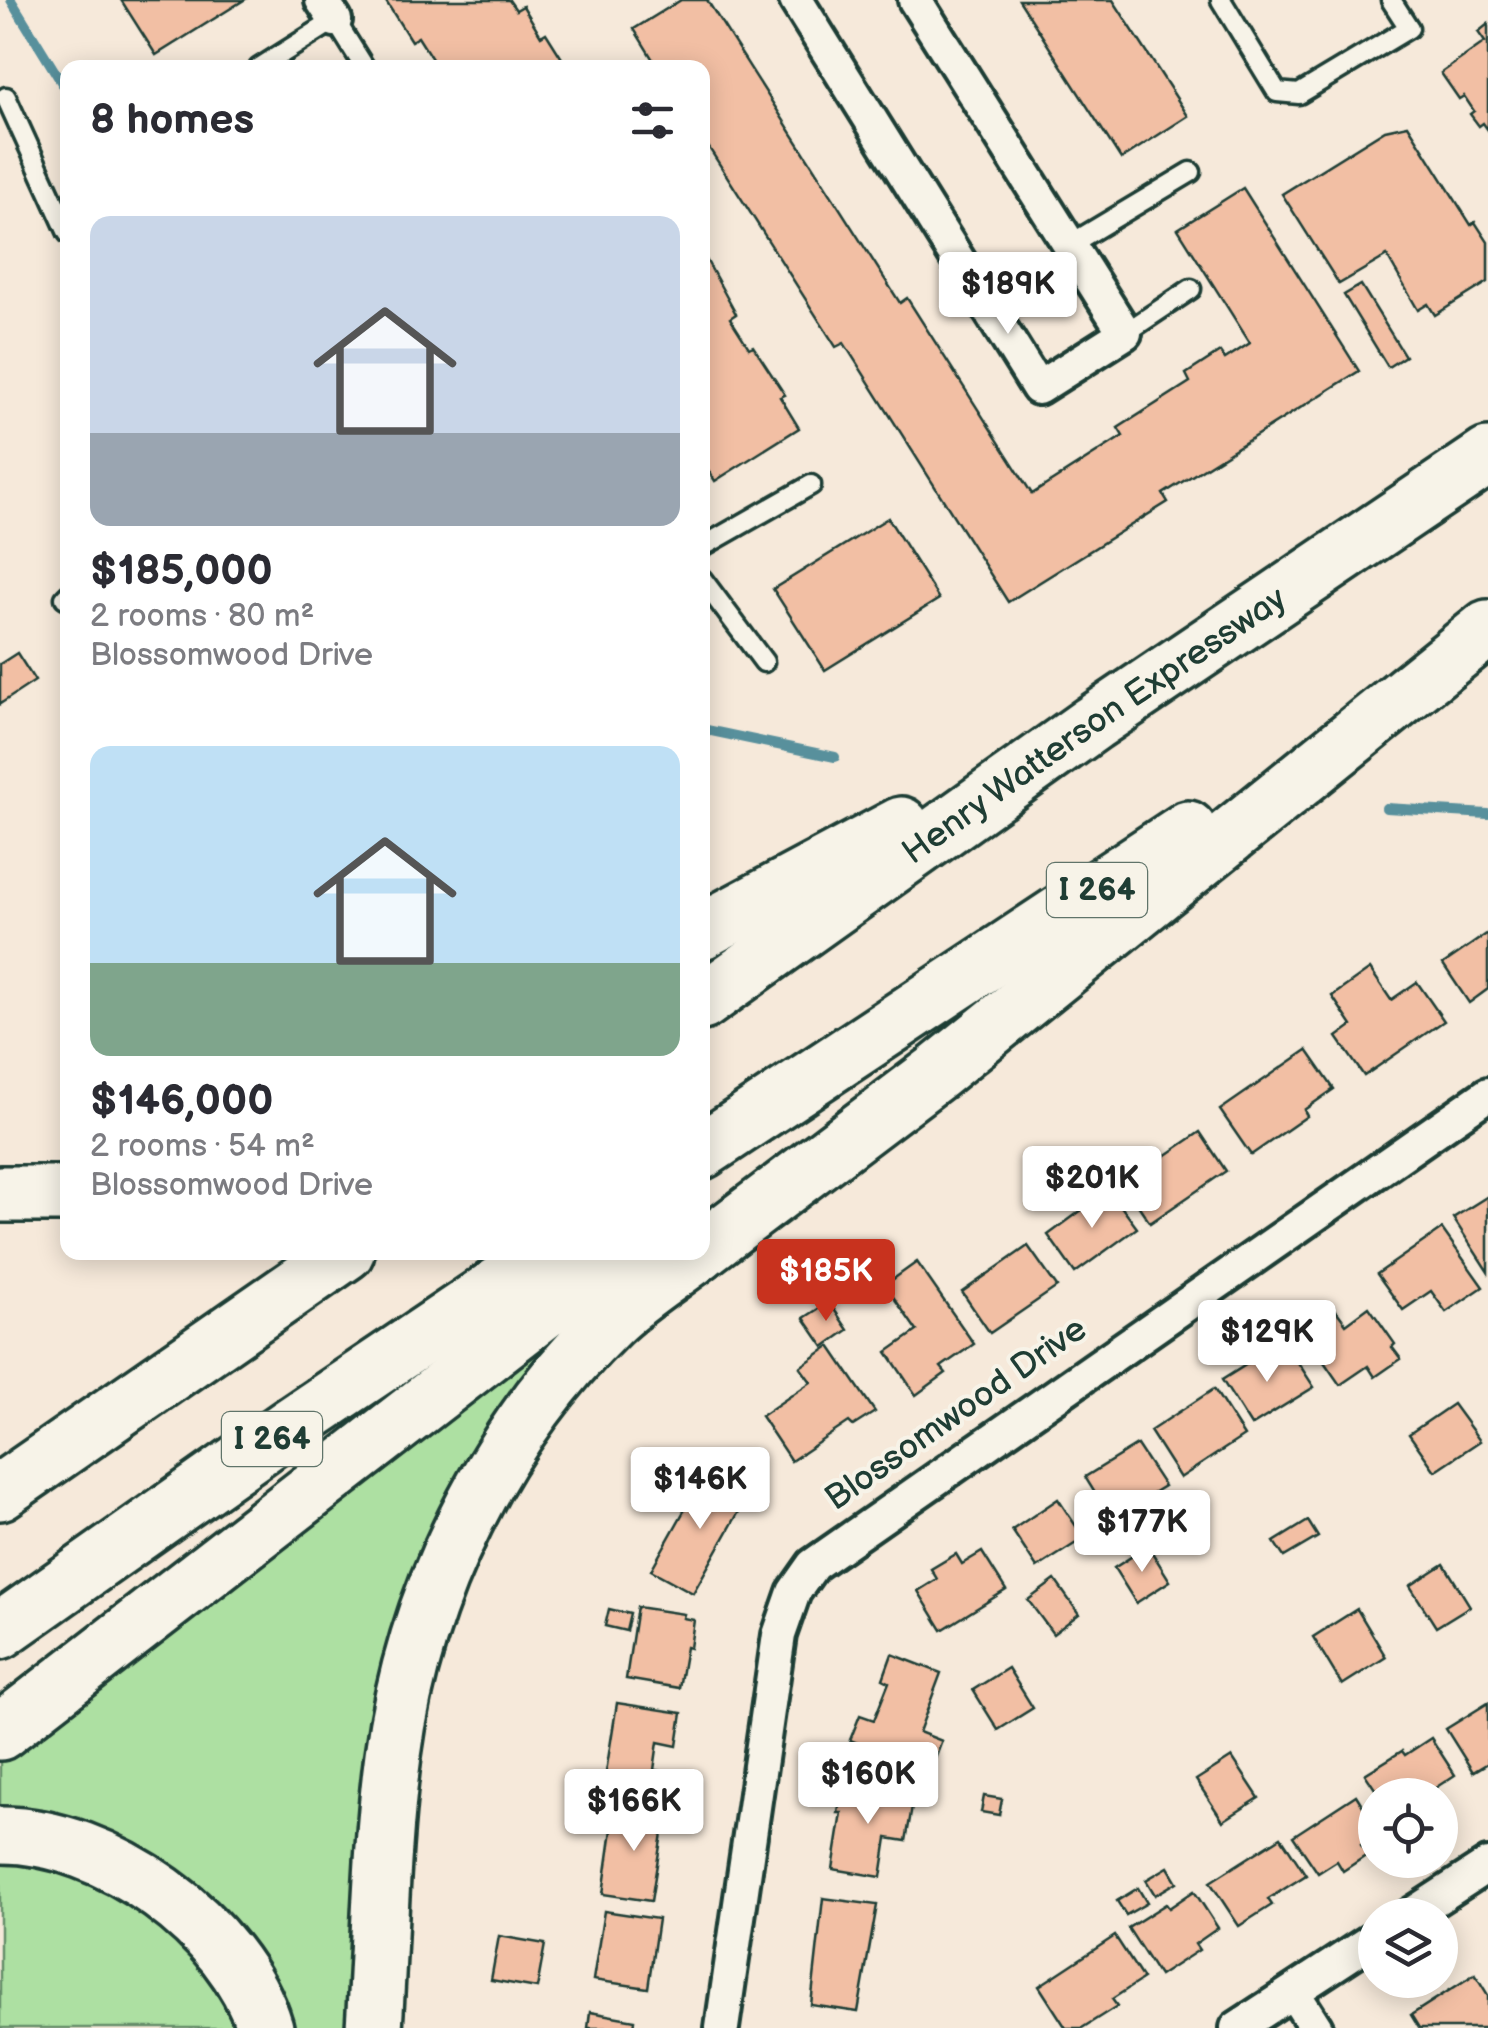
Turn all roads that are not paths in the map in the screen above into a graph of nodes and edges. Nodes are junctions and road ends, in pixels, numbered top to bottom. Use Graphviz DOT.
graph roads {
  1 [pos="796,0"];
  2 [pos="915,0"];
  3 [pos="1221,0"];
  4 [pos="1391,0"];
  5 [pos="328,10"];
  6 [pos="269,60"];
  7 [pos="360,60"];
  8 [pos="2,95"];
  9 [pos="1192,172"];
  10 [pos="60,216"];
  11 [pos="1069,245"];
  12 [pos="1192,289"];
  13 [pos="1125,333"];
  14 [pos="1488,456"];
  15 [pos="811,484"];
  16 [pos="710,542"];
  17 [pos="710,590"];
  18 [pos="1488,626"];
  19 [pos="764,662"];
  20 [pos="1094,723"];
  21 [pos="710,926"];
  22 [pos="710,996"];
  23 [pos="834,1064"];
  24 [pos="1488,1094"];
  25 [pos="710,1145"];
  26 [pos="710,1173"];
  27 [pos="0,1194"];
  28 [pos="60,1194"];
  29 [pos="710,1245"];
  30 [pos="334,1260"];
  31 [pos="536,1260"];
  32 [pos="610,1260"];
  33 [pos="690,1260"];
  34 [pos="23,1470"];
  35 [pos="0,1492"];
  36 [pos="0,1631"];
  37 [pos="0,1732"];
  38 [pos="0,1835"];
  39 [pos="1488,1865"];
  40 [pos="1437,1898"];
  41 [pos="1358,1949"];
  42 [pos="1292,1992"];
  43 [pos="265,2028"];
  44 [pos="374,2028"];
  45 [pos="722,2028"];
  46 [pos="1237,2028"];
  47 [pos="1316,2028"];
  1 -- 13 [label="street"];
  2 -- 11 [label="street"];
  3 -- 4 [label="lane"];
  5 -- 6 [label="lane"];
  5 -- 7 [label="lane"];
  8 -- 10 [label="lane"];
  9 -- 11 [label="lane"];
  11 -- 13 [label="street"];
  12 -- 13 [label="lane"];
  14 -- 20 [label="highway, Henry Watterson Expressway"];
  15 -- 16 [label="lane"];
  17 -- 19 [label="lane"];
  18 -- 23 [label="highway, I 264"];
  18 -- 29 [label="highway"];
  20 -- 21 [label="highway"];
  20 -- 22 [label="highway, Henry Watterson Expressway"];
  23 -- 25 [label="highway, I 264"];
  23 -- 26 [label="highway"];
  24 -- 45 [label="street, Blossomwood Drive"];
  27 -- 28 [label="highway"];
  30 -- 34 [label="highway"];
  31 -- 36 [label="highway, I 264"];
  32 -- 37 [label="highway"];
  33 -- 44 [label="highway"];
  34 -- 35 [label="highway"];
  38 -- 43 [label="highway"];
  39 -- 40 [label="street"];
  41 -- 42 [label="street"];
  42 -- 46 [label="street"];
  42 -- 47 [label="street"];
}
